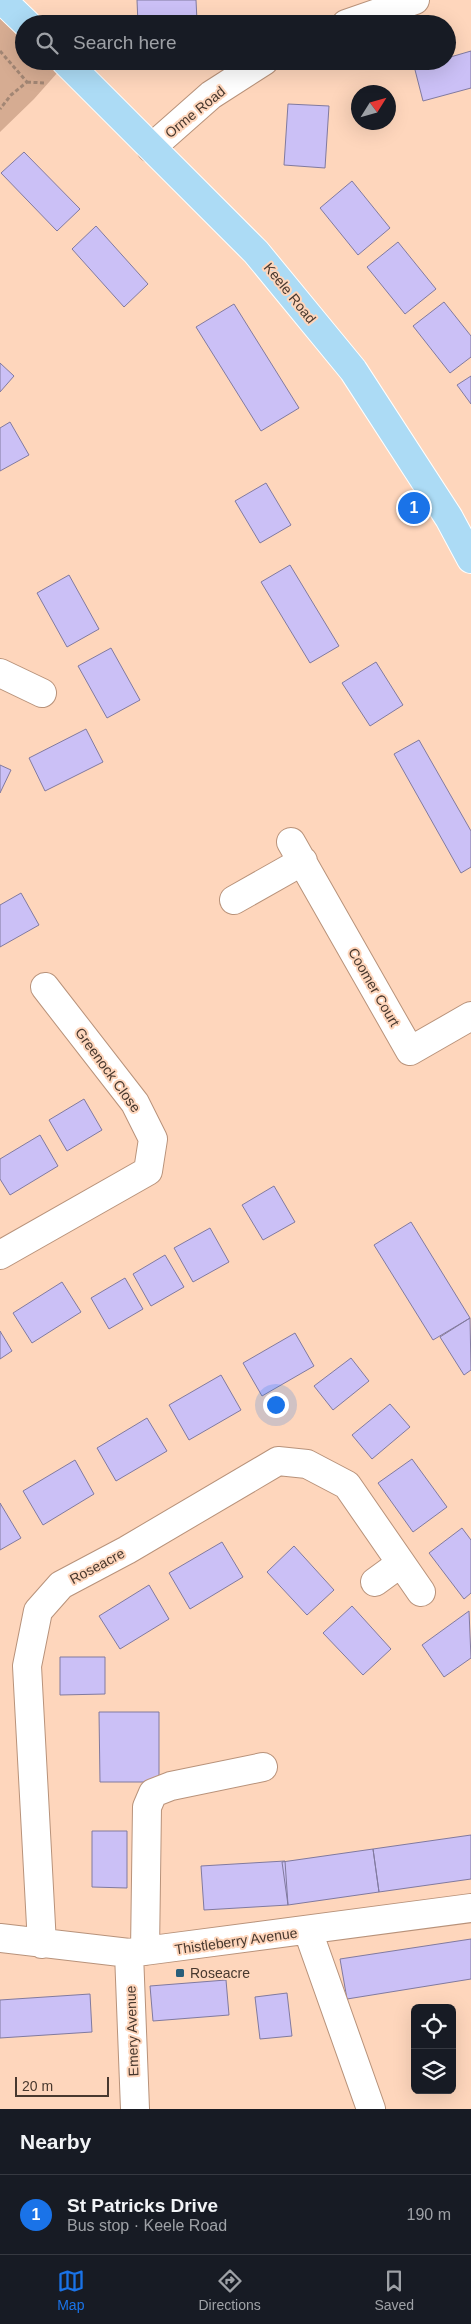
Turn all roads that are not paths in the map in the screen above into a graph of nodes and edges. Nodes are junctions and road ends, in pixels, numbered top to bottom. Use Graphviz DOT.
graph roads {
  1 [pos="2,0"];
  2 [pos="415,0"];
  3 [pos="18,15"];
  4 [pos="372,15"];
  5 [pos="74,70"];
  6 [pos="250,70"];
  7 [pos="151,148"];
  8 [pos="471,559"];
  9 [pos="0,673"];
  10 [pos="42,694"];
  11 [pos="234,900"];
  12 [pos="45,986"];
  13 [pos="471,1016"];
  14 [pos="0,1256"];
  15 [pos="401,1563"];
  16 [pos="375,1582"];
  17 [pos="421,1592"];
  18 [pos="263,1767"];
  19 [pos="471,1908"];
  20 [pos="308,1931"];
  21 [pos="1,1939"];
  22 [pos="42,1944"];
  23 [pos="137,1952"];
  24 [pos="135,2109"];
  25 [pos="371,2109"];
  1 -- 3 [label="main road"];
  2 -- 4 [label="street"];
  5 -- 7 [label="main road, Keele Road"];
  6 -- 7 [label="street, Orme Road"];
  7 -- 8 [label="main road, Keele Road"];
  9 -- 10 [label="street"];
  11 -- 13 [label="street, Coomer Court"];
  12 -- 14 [label="street, Greenock Close"];
  15 -- 16 [label="street"];
  15 -- 17 [label="street, Roseacre"];
  15 -- 22 [label="street, Roseacre"];
  18 -- 23 [label="street, Emery Avenue"];
  19 -- 20 [label="street, Thistleberry Avenue"];
  20 -- 23 [label="street, Thistleberry Avenue"];
  20 -- 25 [label="street"];
  21 -- 22 [label="street, Thistleberry Avenue"];
  22 -- 23 [label="street, Thistleberry Avenue"];
  23 -- 24 [label="street, Emery Avenue"];
}
